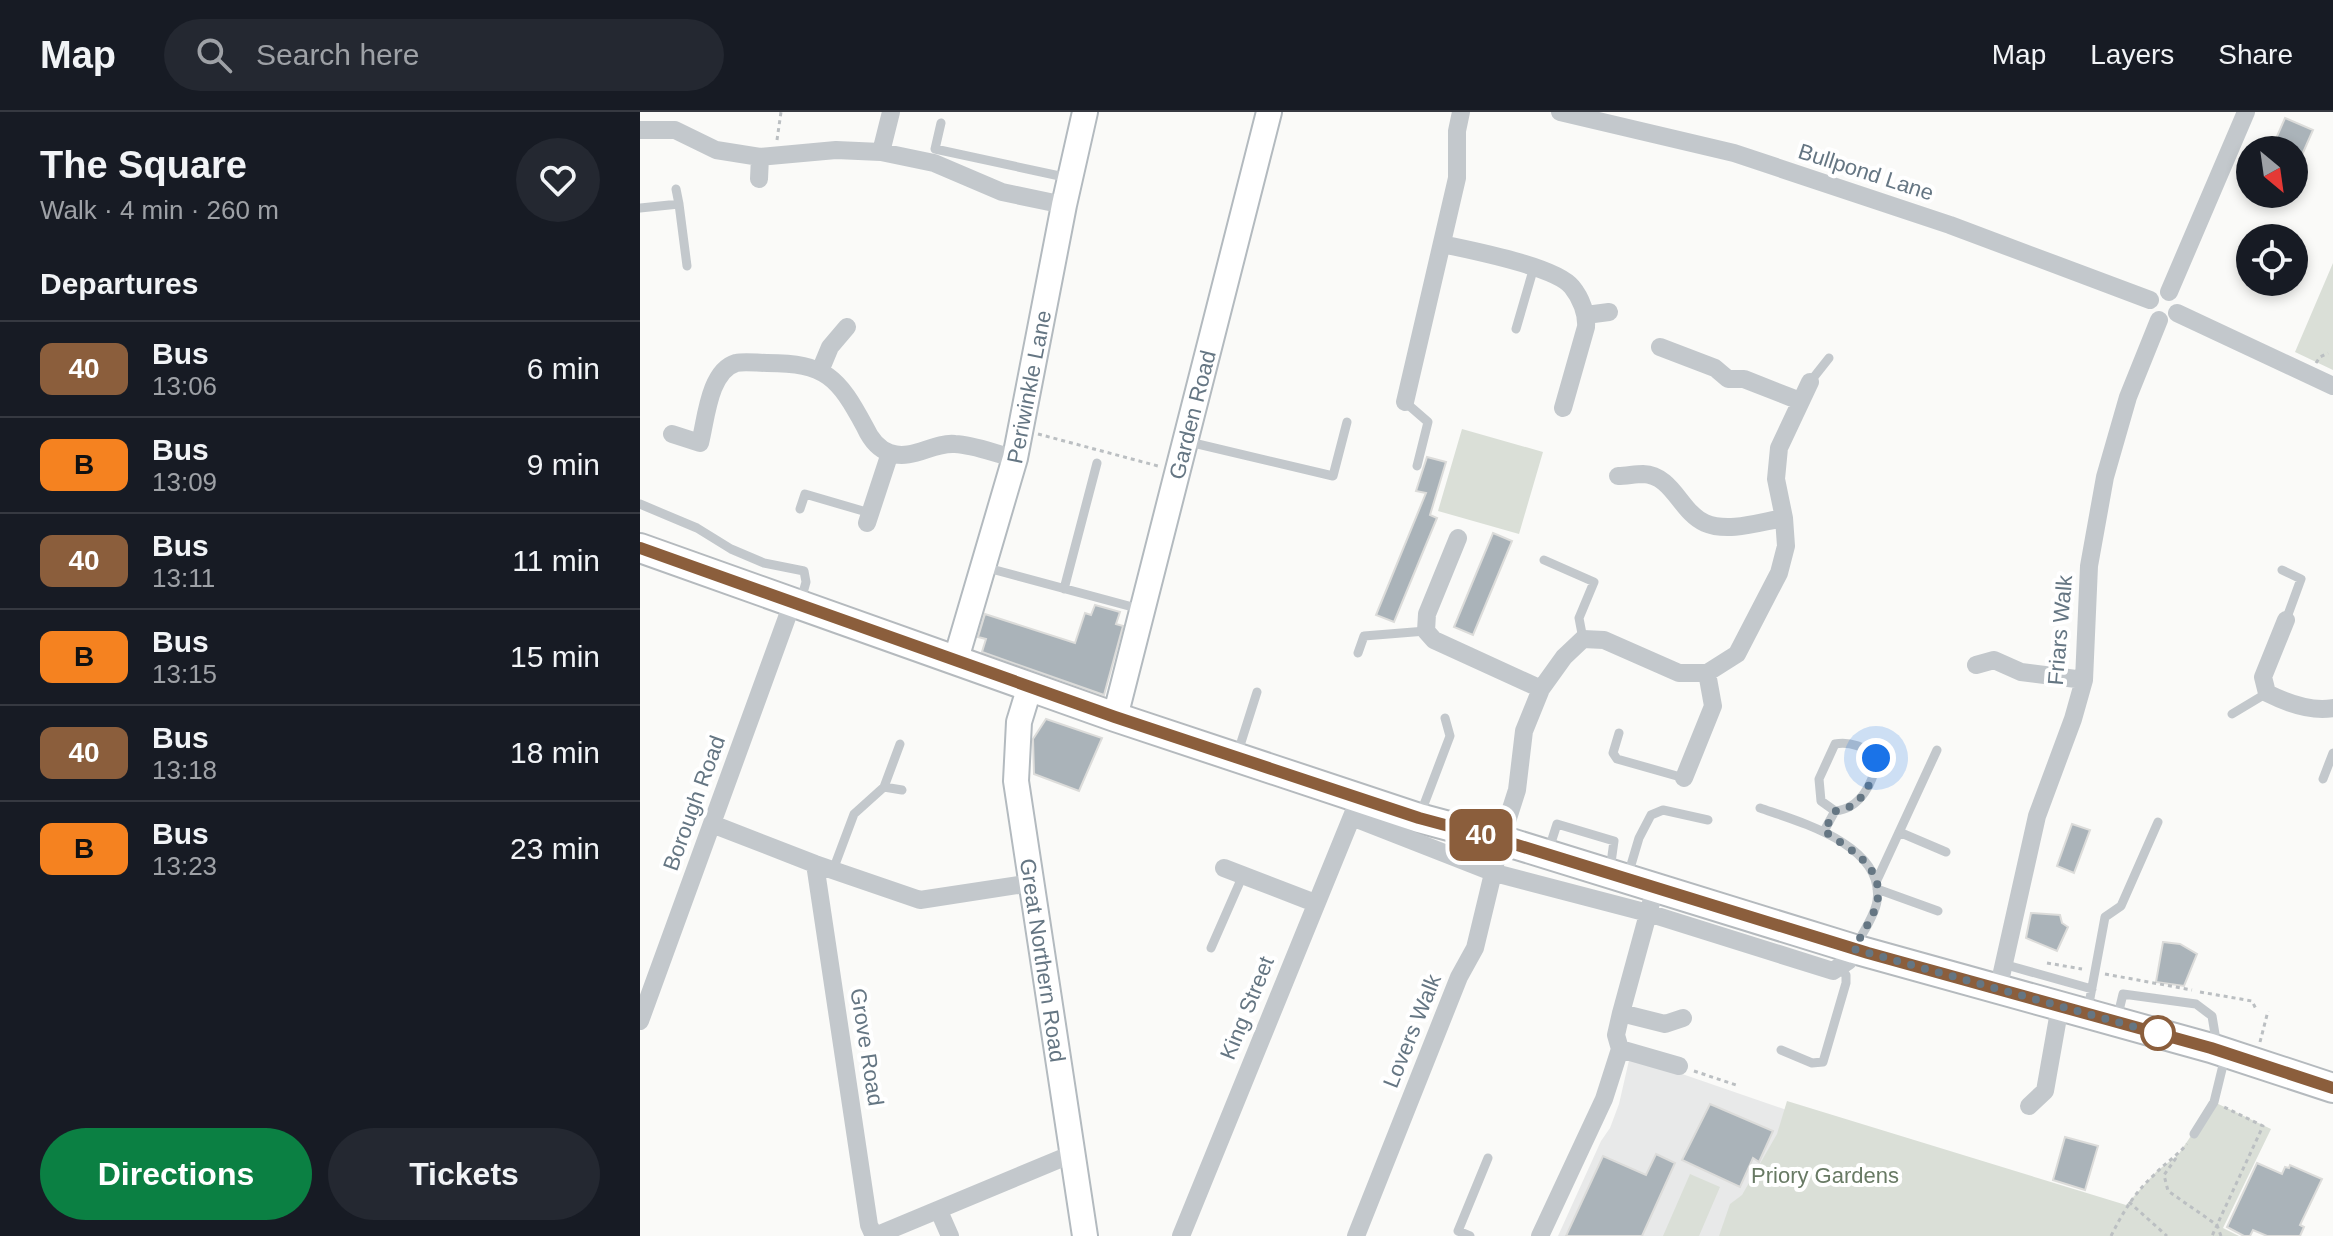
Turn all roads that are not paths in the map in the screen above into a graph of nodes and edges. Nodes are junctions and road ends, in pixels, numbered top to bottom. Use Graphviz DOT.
graph roads {
  1 [pos="891,112"];
  2 [pos="1085,112"];
  3 [pos="1269,112"];
  4 [pos="1461,112"];
  5 [pos="2246,112"];
  6 [pos="1571,113"];
  7 [pos="941,123"];
  8 [pos="640,130"];
  9 [pos="881,152"];
  10 [pos="767,157"];
  11 [pos="1069,178"];
  12 [pos="759,179"];
  13 [pos="676,189"];
  14 [pos="679,204"];
  15 [pos="1064,205"];
  16 [pos="640,208"];
  17 [pos="1442,244"];
  18 [pos="687,266"];
  19 [pos="1534,267"];
  20 [pos="2169,292"];
  21 [pos="2150,300"];
  22 [pos="1609,312"];
  23 [pos="2177,313"];
  24 [pos="1586,315"];
  25 [pos="2159,320"];
  26 [pos="847,327"];
  27 [pos="1516,329"];
  28 [pos="1660,347"];
  29 [pos="1829,358"];
  30 [pos="820,371"];
  31 [pos="1810,382"];
  32 [pos="2333,386"];
  33 [pos="1800,401"];
  34 [pos="1405,402"];
  35 [pos="1563,408"];
  36 [pos="1347,422"];
  37 [pos="672,434"];
  38 [pos="1185,441"];
  39 [pos="890,453"];
  40 [pos="1015,458"];
  41 [pos="1097,463"];
  42 [pos="1417,466"];
  43 [pos="1618,476"];
  44 [pos="640,504"];
  45 [pos="800,509"];
  46 [pos="869,518"];
  47 [pos="1784,518"];
  48 [pos="1458,538"];
  49 [pos="640,548"];
  50 [pos="1544,560"];
  51 [pos="982,567"];
  52 [pos="2282,570"];
  53 [pos="1064,589"];
  54 [pos="796,603"];
  55 [pos="1143,609"];
  56 [pos="2286,620"];
  57 [pos="1426,631"];
  58 [pos="1583,639"];
  59 [pos="1358,653"];
  60 [pos="956,659"];
  61 [pos="1976,665"];
  62 [pos="1707,673"];
  63 [pos="2084,680"];
  64 [pos="1030,686"];
  65 [pos="1541,689"];
  66 [pos="1257,692"];
  67 [pos="2267,693"];
  68 [pos="2333,708"];
  69 [pos="2232,714"];
  70 [pos="1115,717"];
  71 [pos="1445,718"];
  72 [pos="1619,733"];
  73 [pos="900,744"];
  74 [pos="1937,750"];
  75 [pos="2333,753"];
  76 [pos="1236,758"];
  77 [pos="1684,778"];
  78 [pos="2323,779"];
  79 [pos="884,787"];
  80 [pos="902,790"];
  81 [pos="1356,808"];
  82 [pos="1760,808"];
  83 [pos="1835,811"];
  84 [pos="1419,818"];
  85 [pos="1708,820"];
  86 [pos="2158,822"];
  87 [pos="712,824"];
  88 [pos="1824,831"];
  89 [pos="1899,832"];
  90 [pos="1501,840"];
  91 [pos="1946,852"];
  92 [pos="824,867"];
  93 [pos="1224,868"];
  94 [pos="1495,873"];
  95 [pos="1243,875"];
  96 [pos="1618,878"];
  97 [pos="1031,883"];
  98 [pos="1877,885"];
  99 [pos="1652,901"];
  100 [pos="1315,903"];
  101 [pos="1938,911"];
  102 [pos="1211,948"];
  103 [pos="1847,958"];
  104 [pos="2000,977"];
  105 [pos="2080,1003"];
  106 [pos="1621,1013"];
  107 [pos="1683,1018"];
  108 [pos="640,1021"];
  109 [pos="2116,1021"];
  110 [pos="1620,1049"];
  111 [pos="1781,1050"];
  112 [pos="2219,1051"];
  113 [pos="1679,1066"];
  114 [pos="2333,1088"];
  115 [pos="2029,1106"];
  116 [pos="2194,1134"];
  117 [pos="1072,1154"];
  118 [pos="1488,1158"];
  119 [pos="939,1211"];
  120 [pos="875,1236"];
  121 [pos="950,1236"];
  122 [pos="1085,1236"];
  123 [pos="1181,1236"];
  124 [pos="1356,1236"];
  125 [pos="1470,1236"];
  126 [pos="1540,1236"];
  1 -- 9 [label="street"];
  2 -- 11 [label="street, Periwinkle Lane"];
  3 -- 38 [label="street, Garden Road"];
  4 -- 17 [label="street"];
  5 -- 20 [label="street"];
  6 -- 21 [label="street, Bullpond Lane"];
  7 -- 11 [label="lane"];
  8 -- 10 [label="street"];
  9 -- 10 [label="street"];
  9 -- 15 [label="street"];
  10 -- 12 [label="street"];
  11 -- 15 [label="street, Periwinkle Lane"];
  13 -- 14 [label="lane"];
  14 -- 16 [label="lane"];
  14 -- 18 [label="lane"];
  15 -- 40 [label="street, Periwinkle Lane"];
  17 -- 19 [label="street"];
  17 -- 34 [label="street"];
  19 -- 24 [label="street"];
  19 -- 27 [label="lane"];
  20 -- 21 [label="street"];
  20 -- 23 [label="street"];
  21 -- 25 [label="street"];
  22 -- 24 [label="street"];
  23 -- 25 [label="street"];
  23 -- 32 [label="street"];
  24 -- 35 [label="street"];
  25 -- 63 [label="street, Friars Walk"];
  26 -- 30 [label="street"];
  28 -- 33 [label="street"];
  29 -- 31 [label="lane"];
  30 -- 37 [label="street"];
  30 -- 39 [label="street"];
  31 -- 33 [label="street"];
  33 -- 47 [label="street"];
  34 -- 42 [label="lane"];
  36 -- 38 [label="lane"];
  38 -- 55 [label="street, Garden Road"];
  39 -- 40 [label="street"];
  39 -- 46 [label="street"];
  40 -- 51 [label="street, Periwinkle Lane"];
  41 -- 53 [label="lane"];
  43 -- 47 [label="street"];
  44 -- 54 [label="lane"];
  45 -- 46 [label="lane"];
  47 -- 62 [label="street"];
  48 -- 57 [label="street"];
  49 -- 54 [label="main road"];
  50 -- 58 [label="lane"];
  51 -- 53 [label="lane"];
  51 -- 60 [label="street, Periwinkle Lane"];
  52 -- 56 [label="lane"];
  53 -- 55 [label="lane"];
  54 -- 60 [label="main road"];
  54 -- 87 [label="street, Borough Road"];
  55 -- 70 [label="street, Garden Road"];
  56 -- 67 [label="street"];
  57 -- 59 [label="lane"];
  57 -- 65 [label="street"];
  58 -- 62 [label="street"];
  58 -- 65 [label="street, Lovers Walk"];
  60 -- 64 [label="main road"];
  61 -- 63 [label="street"];
  62 -- 77 [label="street"];
  63 -- 104 [label="street, Friars Walk"];
  64 -- 70 [label="main road"];
  64 -- 97 [label="street, Great Northern Road"];
  65 -- 90 [label="street, Lovers Walk"];
  66 -- 76 [label="lane"];
  67 -- 68 [label="street"];
  67 -- 69 [label="lane"];
  70 -- 76 [label="main road"];
  71 -- 84 [label="lane"];
  72 -- 77 [label="lane"];
  73 -- 79 [label="lane"];
  74 -- 89 [label="lane"];
  75 -- 78 [label="lane"];
  76 -- 81 [label="main road"];
  79 -- 80 [label="lane"];
  79 -- 92 [label="lane"];
  81 -- 84 [label="main road"];
  81 -- 94 [label="street"];
  81 -- 100 [label="street, King Street"];
  82 -- 88 [label="lane"];
  83 -- 83 [label="lane"];
  83 -- 88 [label="lane"];
  84 -- 90 [label="main road"];
  85 -- 96 [label="lane"];
  86 -- 105 [label="lane"];
  87 -- 92 [label="street"];
  87 -- 108 [label="street, Borough Road"];
  88 -- 98 [label="lane"];
  89 -- 91 [label="lane"];
  89 -- 98 [label="lane"];
  90 -- 94 [label="street, Lovers Walk"];
  90 -- 96 [label="main road"];
  92 -- 97 [label="street"];
  92 -- 120 [label="street, Grove Road"];
  93 -- 95 [label="street"];
  94 -- 99 [label="street"];
  94 -- 124 [label="street, Lovers Walk"];
  95 -- 100 [label="street"];
  95 -- 102 [label="lane"];
  96 -- 99 [label="main road"];
  97 -- 117 [label="street, Great Northern Road"];
  98 -- 101 [label="lane"];
  98 -- 103 [label="lane"];
  99 -- 103 [label="main road"];
  99 -- 106 [label="street"];
  100 -- 123 [label="street, King Street"];
  103 -- 104 [label="main road"];
  103 -- 111 [label="lane"];
  104 -- 105 [label="main road"];
  105 -- 109 [label="main road"];
  105 -- 115 [label="street"];
  106 -- 107 [label="street"];
  106 -- 110 [label="street"];
  109 -- 112 [label="main road"];
  109 -- 112 [label="lane"];
  110 -- 113 [label="street"];
  110 -- 126 [label="street"];
  112 -- 114 [label="main road"];
  112 -- 116 [label="lane"];
  117 -- 119 [label="street"];
  117 -- 122 [label="street, Great Northern Road"];
  118 -- 125 [label="lane"];
  119 -- 120 [label="street"];
  119 -- 121 [label="street"];
}
